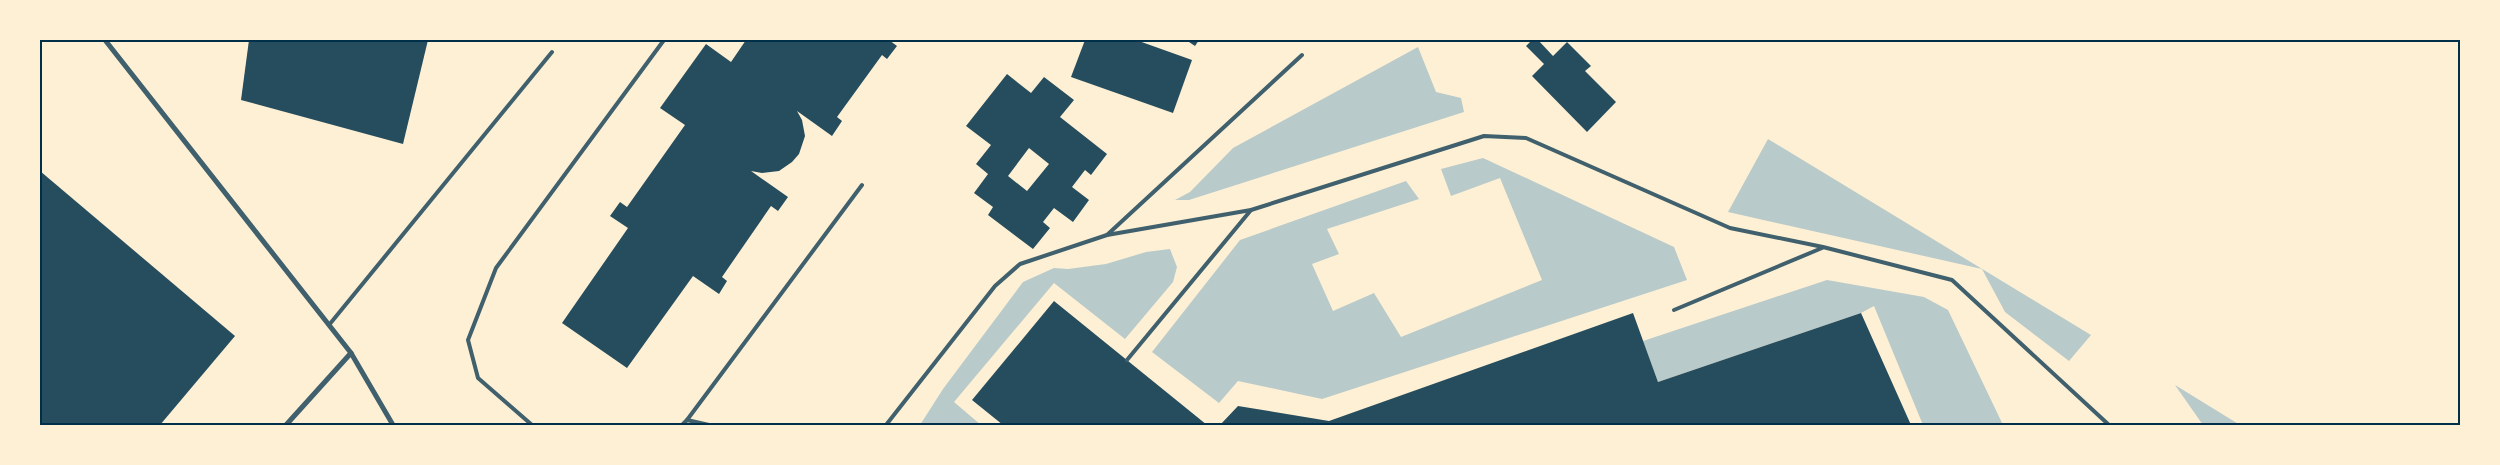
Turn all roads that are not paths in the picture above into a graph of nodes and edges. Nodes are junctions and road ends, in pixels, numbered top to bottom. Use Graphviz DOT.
graph roads {
  1 [pos="105,40"];
  2 [pos="664,40"];
  3 [pos="552,52"];
  4 [pos="1302,55"];
  5 [pos="862,186"];
  6 [pos="1251,210"];
  7 [pos="1107,235"];
  8 [pos="1822,247"];
  9 [pos="1674,310"];
  10 [pos="328,326"];
  11 [pos="351,353"];
  12 [pos="1127,360"];
  13 [pos="688,420"];
  14 [pos="286,425"];
  15 [pos="393,425"];
  16 [pos="532,425"];
  17 [pos="682,425"];
  18 [pos="709,425"];
  19 [pos="886,425"];
  20 [pos="2110,425"];
  1 -- 10 [label="street"];
  2 -- 16 [label="lane"];
  3 -- 10 [label="lane"];
  4 -- 7 [label="lane"];
  5 -- 13 [label="lane"];
  6 -- 7 [label="lane"];
  6 -- 8 [label="lane"];
  6 -- 12 [label="lane"];
  7 -- 19 [label="lane"];
  8 -- 9 [label="lane"];
  8 -- 20 [label="lane"];
  10 -- 11 [label="street"];
  11 -- 14 [label="street"];
  11 -- 15 [label="street"];
  13 -- 17 [label="lane"];
  13 -- 18 [label="lane"];
}
